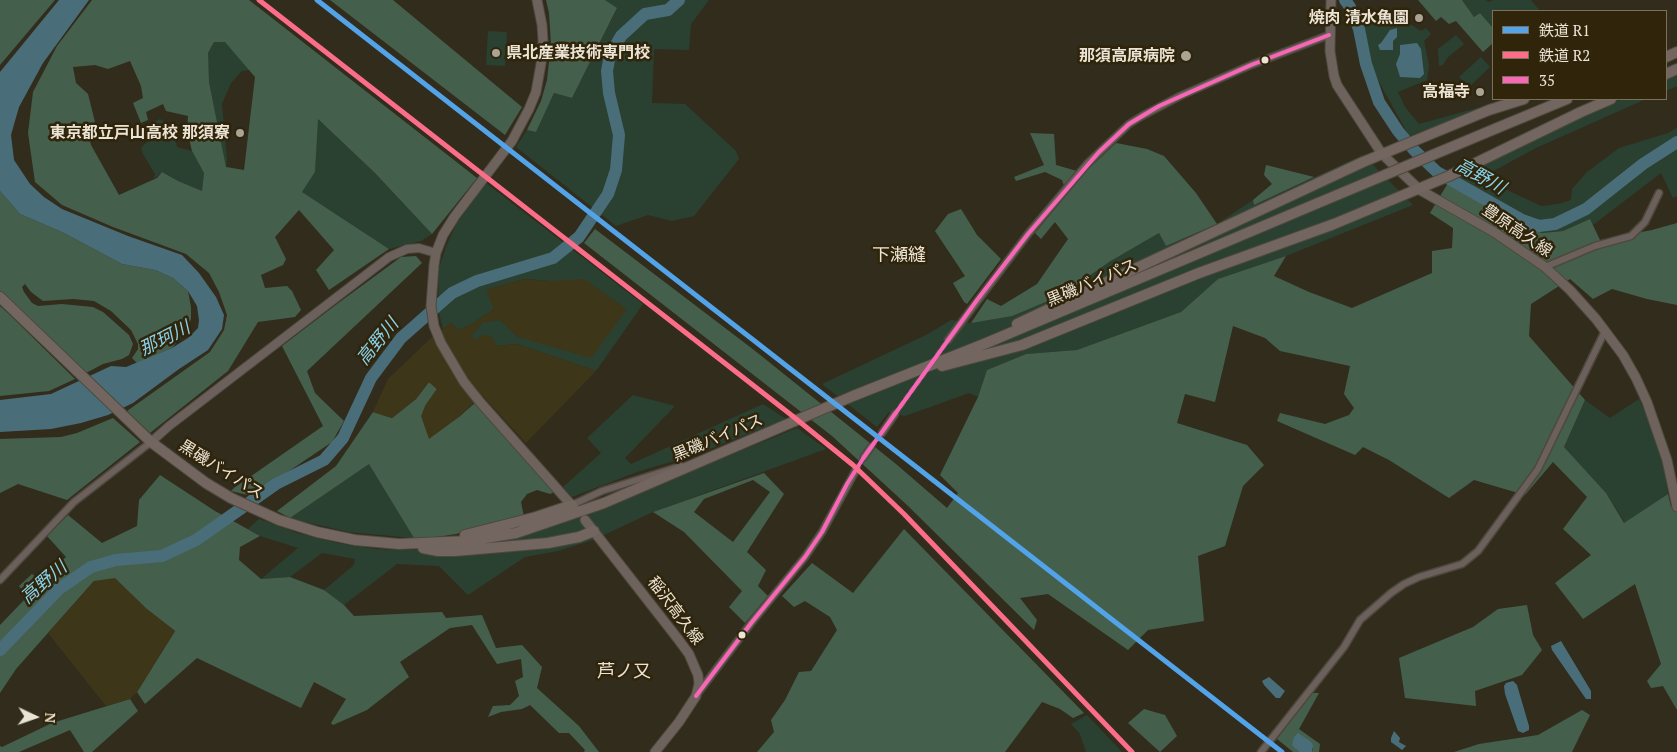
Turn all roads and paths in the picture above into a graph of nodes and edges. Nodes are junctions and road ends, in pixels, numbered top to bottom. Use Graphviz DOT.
graph roads {
  1 [pos="537,0"];
  2 [pos="1331,0"];
  3 [pos="1329,35"];
  4 [pos="1521,100"];
  5 [pos="1565,100"];
  6 [pos="1609,100"];
  7 [pos="1382,154"];
  8 [pos="1420,190"];
  9 [pos="1660,193"];
  10 [pos="436,252"];
  11 [pos="1545,267"];
  12 [pos="0,297"];
  13 [pos="1605,331"];
  14 [pos="948,340"];
  15 [pos="984,344"];
  16 [pos="905,375"];
  17 [pos="895,414"];
  18 [pos="882,432"];
  19 [pos="151,442"];
  20 [pos="871,448"];
  21 [pos="864,457"];
  22 [pos="704,460"];
  23 [pos="856,470"];
  24 [pos="1677,502"];
  25 [pos="574,507"];
  26 [pos="1677,507"];
  27 [pos="585,520"];
  28 [pos="594,531"];
  29 [pos="411,544"];
  30 [pos="422,544"];
  31 [pos="0,580"];
  32 [pos="696,696"];
  33 [pos="655,752"];
  34 [pos="1261,752"];
  1 -- 10 [label="main road"];
  2 -- 3 [label="main road, 豊原高久線"];
  3 -- 7 [label="main road, 豊原高久線"];
  3 -- 14 [label="street"];
  4 -- 7 [label="highway"];
  5 -- 15 [label="highway, 黒磯バイパス, bridge"];
  6 -- 8 [label="highway"];
  7 -- 8 [label="main road, 豊原高久線"];
  7 -- 15 [label="highway"];
  8 -- 11 [label="main road, 豊原高久線"];
  8 -- 16 [label="highway"];
  9 -- 11 [label="street"];
  10 -- 19 [label="street"];
  10 -- 25 [label="main road"];
  11 -- 13 [label="main road, 豊原高久線"];
  12 -- 19 [label="highway, 黒磯バイパス"];
  13 -- 24 [label="main road, 豊原高久線"];
  13 -- 34 [label="street"];
  15 -- 16 [label="highway, 黒磯バイパス"];
  16 -- 22 [label="highway, 黒磯バイパス"];
  17 -- 18 [label="street"];
  19 -- 29 [label="highway, 黒磯バイパス"];
  19 -- 31 [label="street"];
  20 -- 21 [label="street"];
  22 -- 25 [label="street"];
  22 -- 30 [label="highway, 黒磯バイパス"];
  23 -- 32 [label="street"];
  24 -- 26 [label="main road, 豊原高久線"];
  25 -- 30 [label="highway"];
  27 -- 28 [label="main road, 稲沢高久線"];
  28 -- 29 [label="highway"];
  28 -- 32 [label="main road, 稲沢高久線"];
  29 -- 30 [label="highway, 黒磯バイパス"];
  32 -- 33 [label="main road"];
}
